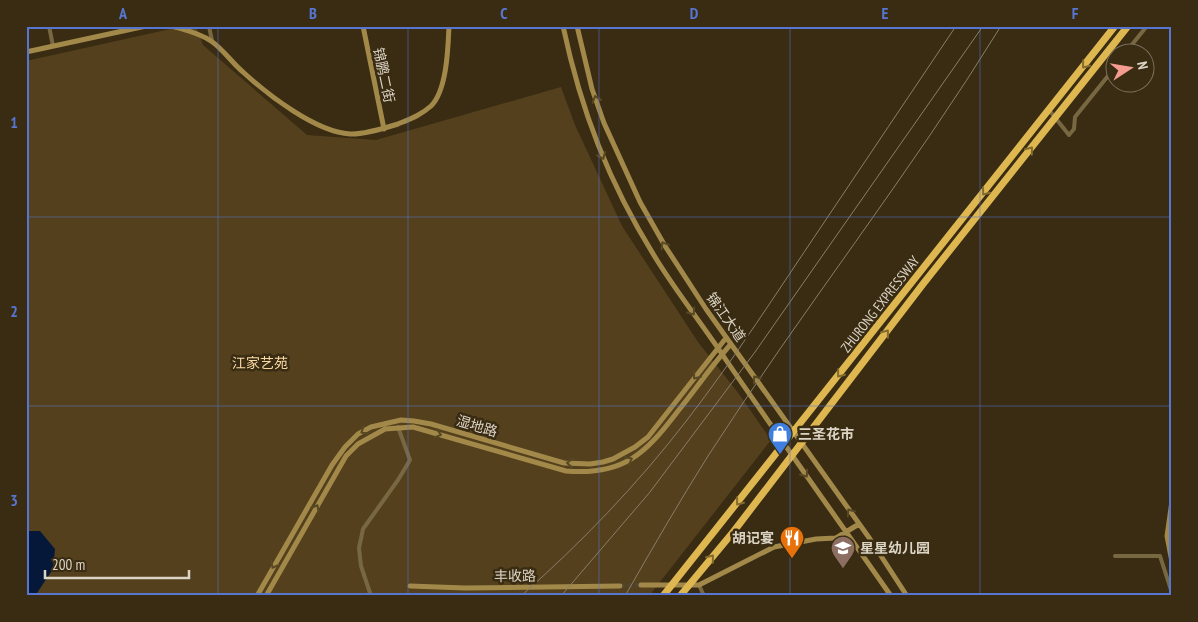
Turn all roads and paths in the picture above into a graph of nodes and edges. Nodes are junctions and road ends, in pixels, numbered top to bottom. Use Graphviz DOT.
graph roads {
  1 [pos="49,26"];
  2 [pos="146,26"];
  3 [pos="172,26"];
  4 [pos="209,26"];
  5 [pos="363,26"];
  6 [pos="449,26"];
  7 [pos="563,26"];
  8 [pos="577,26"];
  9 [pos="1115,26"];
  10 [pos="1128,26"];
  11 [pos="1146,26"];
  12 [pos="212,41"];
  13 [pos="1134,42"];
  14 [pos="53,46"];
  15 [pos="26,52"];
  16 [pos="1106,78"];
  17 [pos="1047,108"];
  18 [pos="384,128"];
  19 [pos="726,338"];
  20 [pos="731,344"];
  21 [pos="718,348"];
  22 [pos="722,354"];
  23 [pos="397,421"];
  24 [pos="398,427"];
  25 [pos="518,450"];
  26 [pos="516,457"];
  27 [pos="1172,501"];
  28 [pos="859,524"];
  29 [pos="846,531"];
  30 [pos="1115,556"];
  31 [pos="1172,562"];
  32 [pos="641,585"];
  33 [pos="699,585"];
  34 [pos="410,586"];
  35 [pos="620,586"];
  36 [pos="1172,593"];
  37 [pos="257,596"];
  38 [pos="266,596"];
  39 [pos="371,596"];
  40 [pos="663,596"];
  41 [pos="680,596"];
  42 [pos="704,596"];
  43 [pos="891,596"];
  44 [pos="907,596"];
  1 -- 14 [label="street"];
  2 -- 14 [label="street"];
  3 -- 12 [label="street"];
  4 -- 12 [label="street"];
  5 -- 18 [label="street, 锦鹏二街"];
  6 -- 18 [label="street"];
  7 -- 21 [label="street, 锦江大道, one-way"];
  19 -- 8 [label="street, 锦江大道, one-way"];
  9 -- 40 [label="highway, ZHURONG EXPRESSWAY, one-way, bridge"];
  41 -- 10 [label="highway, ZHURONG EXPRESSWAY, one-way, bridge"];
  11 -- 13 [label="street"];
  12 -- 18 [label="street"];
  14 -- 15 [label="street"];
  16 -- 17 [label="street"];
  19 -- 20 [label="street, 锦江大道"];
  19 -- 21 [label="street, 湿地路"];
  20 -- 22 [label="street, 湿地路"];
  28 -- 20 [label="street, 锦江大道, one-way"];
  21 -- 22 [label="street, 锦江大道"];
  21 -- 25 [label="street, 湿地路, one-way"];
  26 -- 22 [label="street, 湿地路, one-way"];
  22 -- 29 [label="street, 锦江大道, one-way"];
  23 -- 24 [label="street"];
  23 -- 25 [label="street, 湿地路"];
  23 -- 37 [label="street, 湿地路, one-way"];
  24 -- 26 [label="street, 湿地路, one-way"];
  38 -- 24 [label="street, 湿地路, one-way"];
  24 -- 39 [label="street"];
  25 -- 26 [label="street"];
  27 -- 31 [label="street"];
  28 -- 29 [label="street"];
  28 -- 44 [label="street, 锦江大道"];
  29 -- 33 [label="street"];
  29 -- 43 [label="street, 锦江大道"];
  30 -- 36 [label="street"];
  32 -- 33 [label="street"];
  33 -- 42 [label="street"];
  34 -- 35 [label="street, 丰收路"];
}
